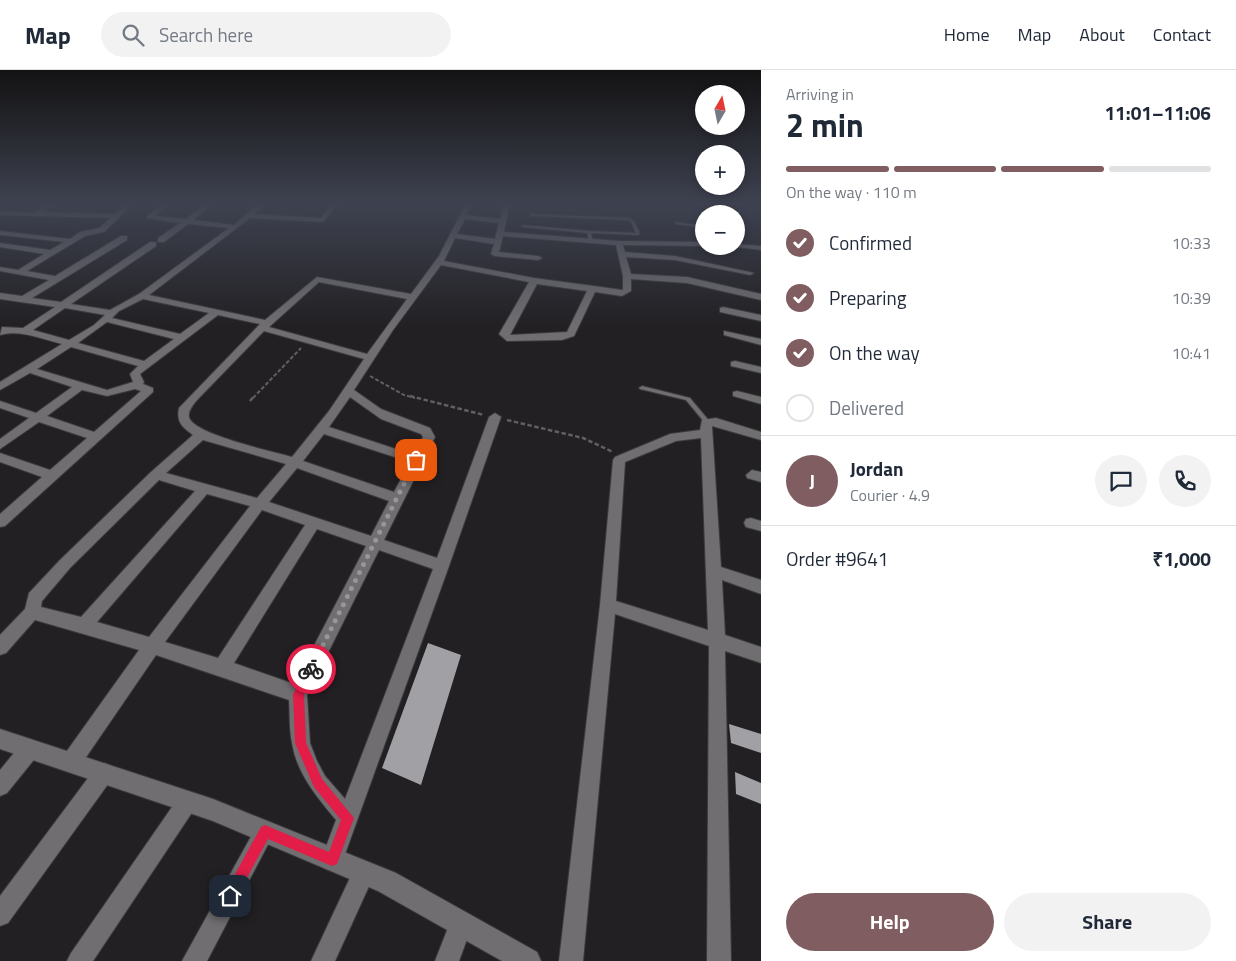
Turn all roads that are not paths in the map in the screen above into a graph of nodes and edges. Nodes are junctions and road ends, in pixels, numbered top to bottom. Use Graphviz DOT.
graph roads {
  1 [pos="65,245"];
  2 [pos="113,245"];
  3 [pos="153,245"];
  4 [pos="212,245"];
  5 [pos="449,245"];
  6 [pos="496,245"];
  7 [pos="619,245"];
  8 [pos="0,246"];
  9 [pos="745,247"];
  10 [pos="761,248"];
  11 [pos="52,253"];
  12 [pos="622,254"];
  13 [pos="538,258"];
  14 [pos="441,259"];
  15 [pos="0,269"];
  16 [pos="20,272"];
  17 [pos="750,273"];
  18 [pos="627,276"];
  19 [pos="57,279"];
  20 [pos="534,281"];
  21 [pos="592,289"];
  22 [pos="0,296"];
  23 [pos="142,296"];
  24 [pos="412,297"];
  25 [pos="761,297"];
  26 [pos="24,299"];
  27 [pos="61,306"];
  28 [pos="723,310"];
  29 [pos="216,312"];
  30 [pos="108,316"];
  31 [pos="761,318"];
  32 [pos="265,326"];
  33 [pos="2,330"];
  34 [pos="25,331"];
  35 [pos="727,333"];
  36 [pos="182,338"];
  37 [pos="72,342"];
  38 [pos="761,342"];
  39 [pos="371,358"];
  40 [pos="735,364"];
  41 [pos="147,365"];
  42 [pos="28,369"];
  43 [pos="761,370"];
  44 [pos="136,385"];
  45 [pos="80,386"];
  46 [pos="0,387"];
  47 [pos="642,388"];
  48 [pos="350,391"];
  49 [pos="737,394"];
  50 [pos="761,400"];
  51 [pos="0,404"];
  52 [pos="36,417"];
  53 [pos="495,417"];
  54 [pos="707,427"];
  55 [pos="322,429"];
  56 [pos="200,435"];
  57 [pos="761,436"];
  58 [pos="96,437"];
  59 [pos="0,445"];
  60 [pos="0,457"];
  61 [pos="416,460"];
  62 [pos="296,463"];
  63 [pos="156,475"];
  64 [pos="53,476"];
  65 [pos="204,488"];
  66 [pos="398,499"];
  67 [pos="259,504"];
  68 [pos="0,522"];
  69 [pos="314,523"];
  70 [pos="376,544"];
  71 [pos="442,566"];
  72 [pos="713,571"];
  73 [pos="761,586"];
  74 [pos="608,605"];
  75 [pos="32,612"];
  76 [pos="84,625"];
  77 [pos="717,640"];
  78 [pos="150,645"];
  79 [pos="0,647"];
  80 [pos="761,655"];
  81 [pos="222,667"];
  82 [pos="298,694"];
  83 [pos="0,738"];
  84 [pos="30,748"];
  85 [pos="71,762"];
  86 [pos="104,773"];
  87 [pos="0,786"];
  88 [pos="188,801"];
  89 [pos="348,818"];
  90 [pos="265,831"];
  91 [pos="332,860"];
  92 [pos="364,873"];
  93 [pos="0,915"];
  94 [pos="461,923"];
  95 [pos="79,961"];
  96 [pos="194,961"];
  97 [pos="323,961"];
  98 [pos="447,961"];
  99 [pos="528,961"];
  100 [pos="571,961"];
  101 [pos="719,961"];
  1 -- 11 [label="street"];
  2 -- 19 [label="street"];
  3 -- 27 [label="street"];
  4 -- 23 [label="street"];
  5 -- 14 [label="street"];
  6 -- 13 [label="street"];
  7 -- 12 [label="street"];
  8 -- 11 [label="street"];
  9 -- 10 [label="street"];
  11 -- 16 [label="street"];
  12 -- 17 [label="street"];
  12 -- 18 [label="street"];
  14 -- 20 [label="street"];
  14 -- 24 [label="street"];
  15 -- 16 [label="street"];
  16 -- 19 [label="street"];
  18 -- 21 [label="street"];
  18 -- 25 [label="street"];
  19 -- 26 [label="street"];
  20 -- 21 [label="street"];
  20 -- 21 [label="street"];
  22 -- 26 [label="street"];
  23 -- 29 [label="street"];
  23 -- 30 [label="street"];
  24 -- 32 [label="street"];
  24 -- 39 [label="street"];
  26 -- 27 [label="street"];
  27 -- 30 [label="street"];
  27 -- 34 [label="street"];
  28 -- 31 [label="street"];
  29 -- 32 [label="street"];
  29 -- 36 [label="street"];
  30 -- 36 [label="street"];
  30 -- 37 [label="street"];
  32 -- 39 [label="street"];
  32 -- 56 [label="street"];
  33 -- 34 [label="street"];
  34 -- 37 [label="street"];
  35 -- 38 [label="street"];
  36 -- 41 [label="street"];
  37 -- 41 [label="street"];
  37 -- 42 [label="street"];
  39 -- 48 [label="street"];
  40 -- 43 [label="street"];
  41 -- 44 [label="street"];
  42 -- 45 [label="street"];
  42 -- 46 [label="street"];
  44 -- 45 [label="street"];
  44 -- 58 [label="street"];
  45 -- 52 [label="street"];
  47 -- 54 [label="lane"];
  48 -- 55 [label="street"];
  48 -- 61 [label="street"];
  49 -- 50 [label="street"];
  51 -- 52 [label="street"];
  52 -- 58 [label="street"];
  52 -- 59 [label="street"];
  53 -- 71 [label="street"];
  54 -- 57 [label="street"];
  54 -- 72 [label="street"];
  54 -- 74 [label="street"];
  55 -- 61 [label="street"];
  55 -- 62 [label="street"];
  56 -- 62 [label="street"];
  56 -- 63 [label="street"];
  58 -- 64 [label="street"];
  60 -- 64 [label="street"];
  61 -- 66 [label="street"];
  62 -- 66 [label="street"];
  62 -- 67 [label="street"];
  63 -- 65 [label="street"];
  63 -- 75 [label="street"];
  64 -- 68 [label="street"];
  65 -- 67 [label="street"];
  65 -- 76 [label="street"];
  66 -- 70 [label="street"];
  67 -- 69 [label="street"];
  67 -- 78 [label="street"];
  69 -- 70 [label="street"];
  69 -- 81 [label="street"];
  70 -- 71 [label="street"];
  70 -- 82 [label="street"];
  71 -- 89 [label="street"];
  72 -- 73 [label="street"];
  72 -- 77 [label="street"];
  74 -- 77 [label="street"];
  74 -- 100 [label="street"];
  75 -- 76 [label="street"];
  75 -- 79 [label="street"];
  76 -- 78 [label="street"];
  77 -- 80 [label="street"];
  77 -- 101 [label="street"];
  78 -- 81 [label="street"];
  78 -- 85 [label="street"];
  81 -- 82 [label="street"];
  82 -- 89 [label="street"];
  83 -- 84 [label="street"];
  84 -- 85 [label="street"];
  84 -- 87 [label="street"];
  85 -- 86 [label="street"];
  86 -- 88 [label="street"];
  86 -- 93 [label="street"];
  88 -- 90 [label="street"];
  88 -- 95 [label="street"];
  89 -- 91 [label="street"];
  90 -- 91 [label="street"];
  90 -- 96 [label="street"];
  91 -- 92 [label="street"];
  92 -- 94 [label="street"];
  92 -- 97 [label="street"];
  94 -- 98 [label="street"];
  94 -- 99 [label="street"];
}
